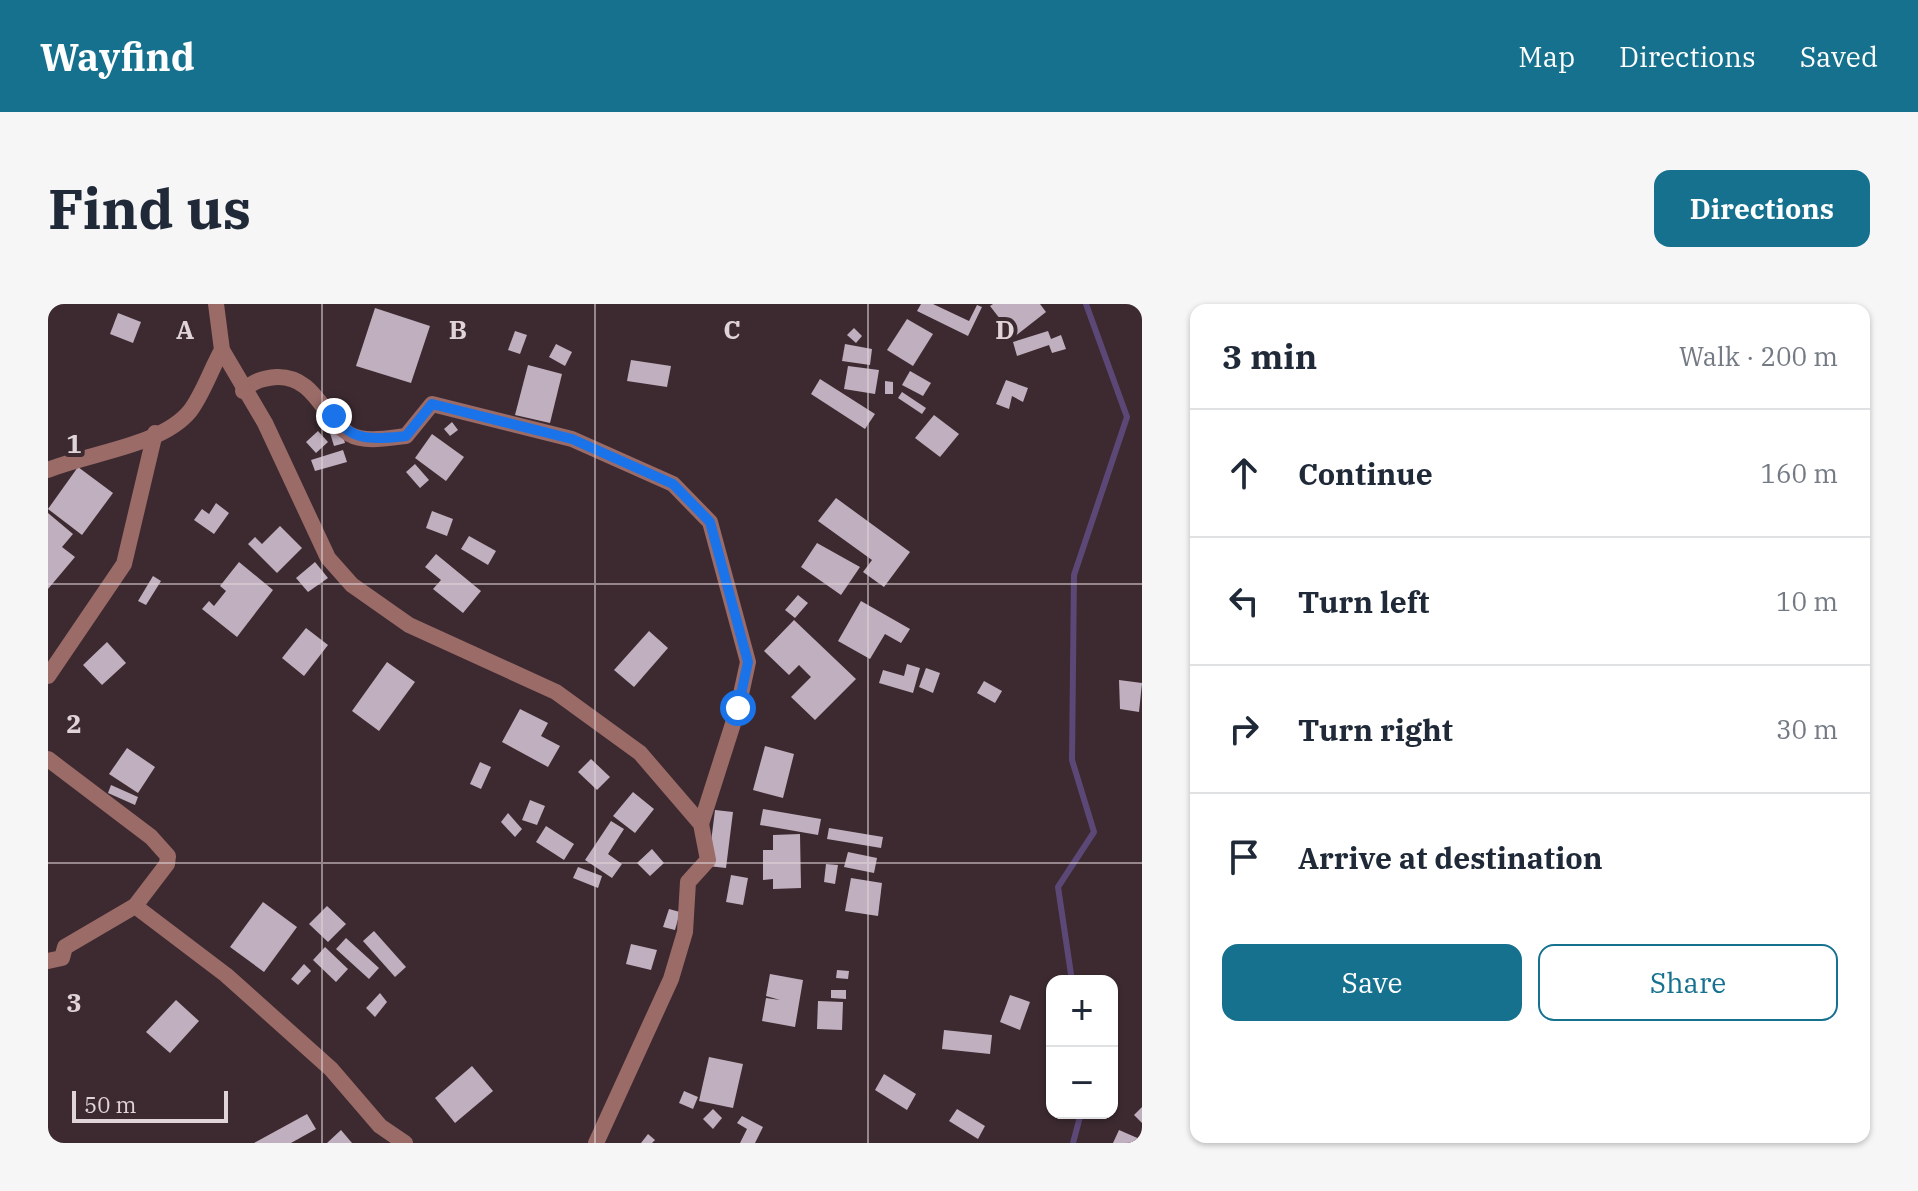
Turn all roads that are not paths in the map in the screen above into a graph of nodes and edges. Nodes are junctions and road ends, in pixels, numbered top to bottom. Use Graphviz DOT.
graph roads {
  1 [pos="216,304"];
  2 [pos="222,350"];
  3 [pos="243,391"];
  4 [pos="155,433"];
  5 [pos="48,470"];
  6 [pos="48,676"];
  7 [pos="48,759"];
  8 [pos="701,824"];
  9 [pos="135,906"];
  10 [pos="48,961"];
  11 [pos="405,1143"];
  12 [pos="596,1143"];
  1 -- 2 [label="street"];
  2 -- 3 [label="street"];
  2 -- 4 [label="street"];
  3 -- 8 [label="street"];
  3 -- 8 [label="street"];
  4 -- 5 [label="street"];
  4 -- 6 [label="street"];
  7 -- 9 [label="street"];
  8 -- 12 [label="street"];
  9 -- 10 [label="street"];
  9 -- 11 [label="street"];
}
